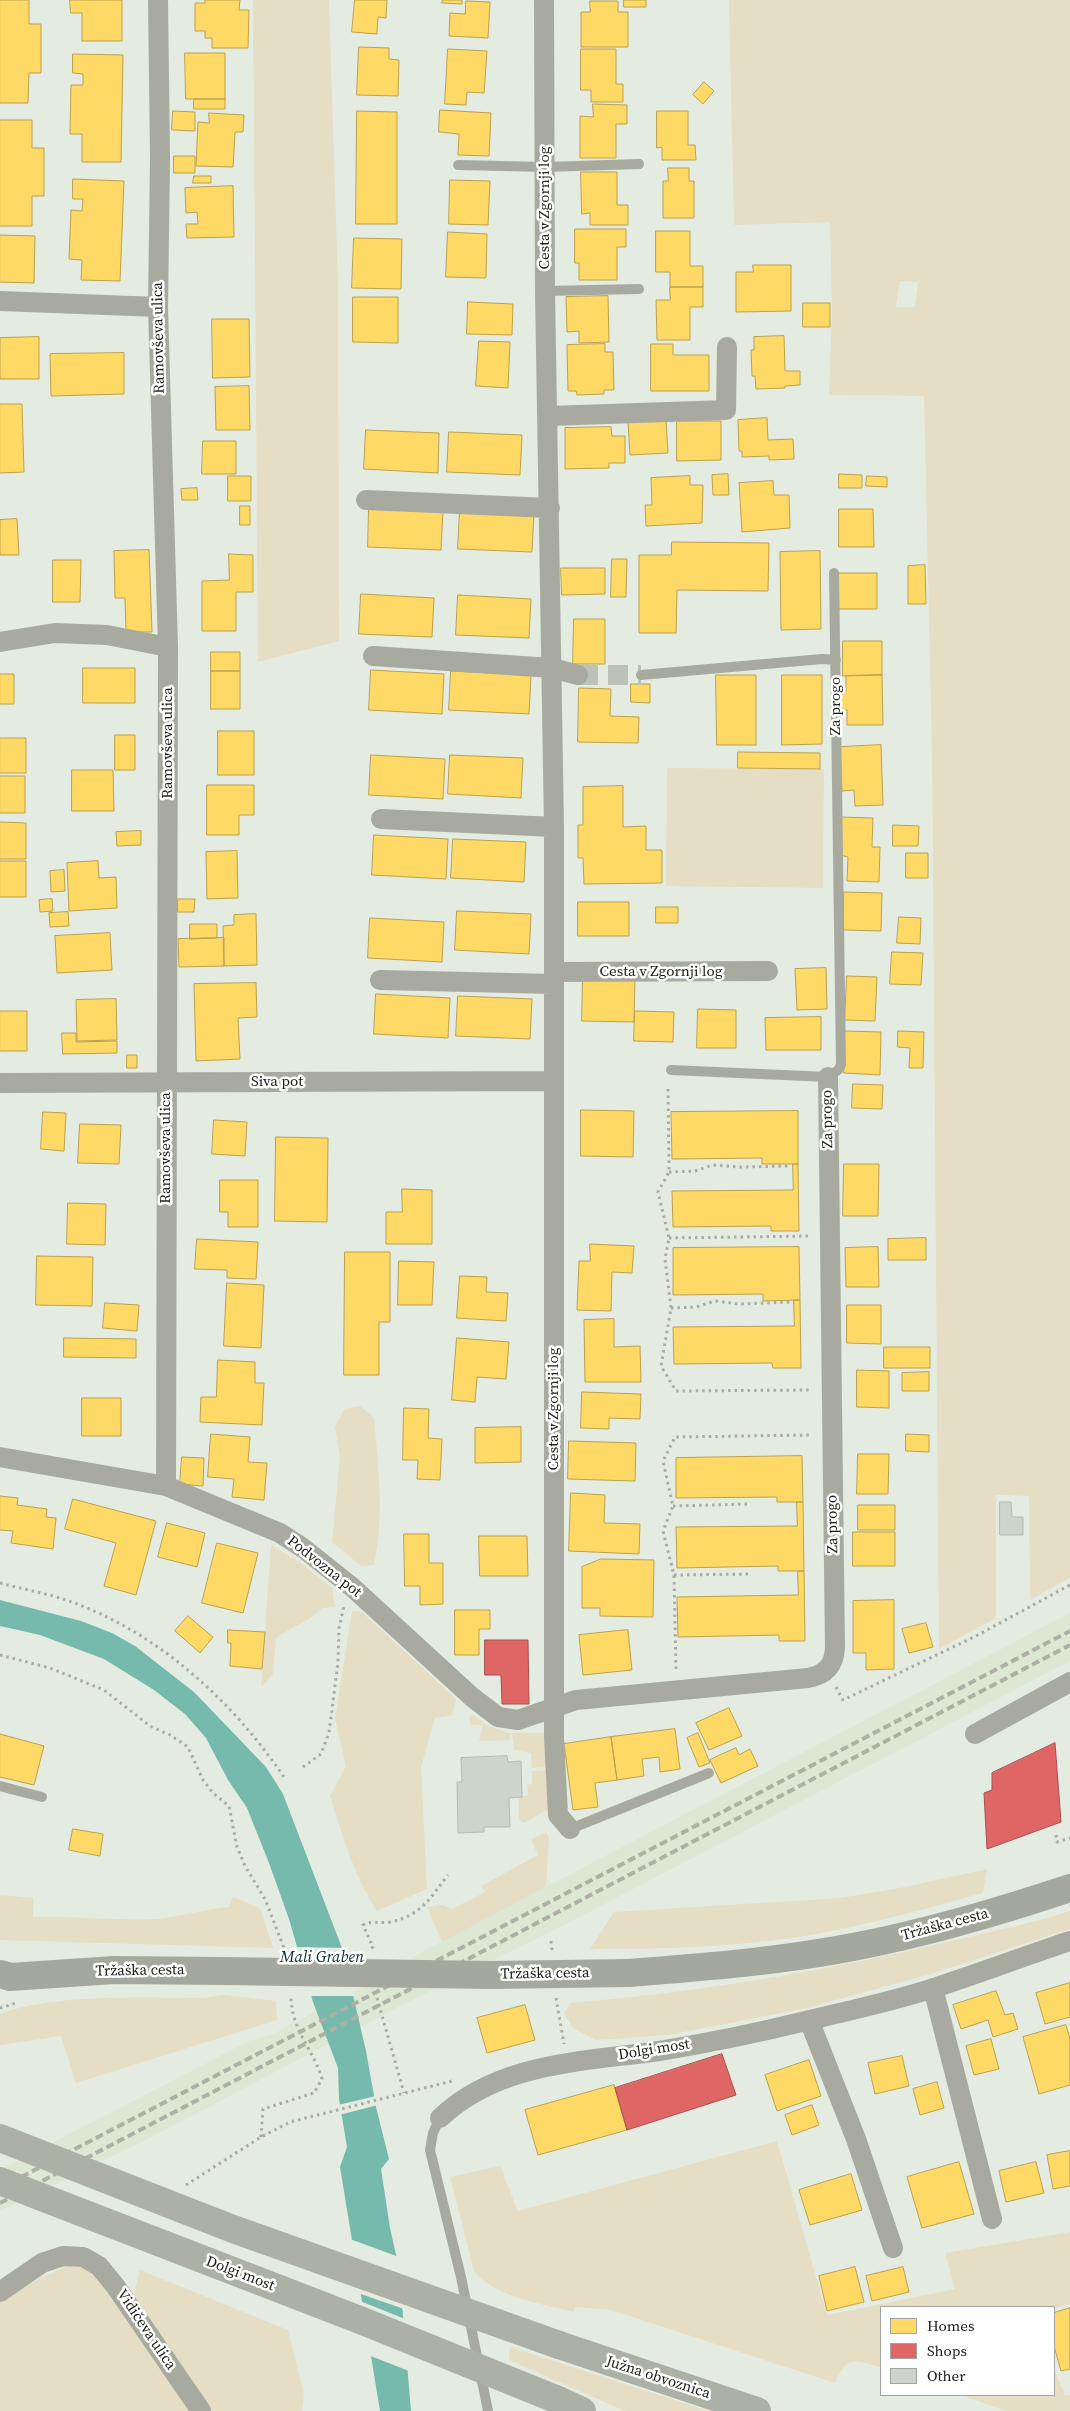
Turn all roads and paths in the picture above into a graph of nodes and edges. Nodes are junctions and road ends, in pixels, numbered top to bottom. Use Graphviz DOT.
graph roads {
  1 [pos="158,0"];
  2 [pos="544,0"];
  3 [pos="640,164"];
  4 [pos="458,166"];
  5 [pos="545,167"];
  6 [pos="639,289"];
  7 [pos="545,291"];
  8 [pos="0,301"];
  9 [pos="158,307"];
  10 [pos="727,348"];
  11 [pos="548,416"];
  12 [pos="366,500"];
  13 [pos="550,508"];
  14 [pos="834,573"];
  15 [pos="0,642"];
  16 [pos="168,647"];
  17 [pos="373,656"];
  18 [pos="836,660"];
  19 [pos="552,668"];
  20 [pos="640,675"];
  21 [pos="578,676"];
  22 [pos="381,819"];
  23 [pos="554,827"];
  24 [pos="768,971"];
  25 [pos="554,978"];
  26 [pos="380,980"];
  27 [pos="671,1070"];
  28 [pos="828,1077"];
  29 [pos="554,1081"];
  30 [pos="0,1083"];
  31 [pos="166,1083"];
  32 [pos="668,1089"];
  33 [pos="791,1166"];
  34 [pos="669,1172"];
  35 [pos="810,1236"];
  36 [pos="669,1238"];
  37 [pos="791,1302"];
  38 [pos="671,1308"];
  39 [pos="812,1390"];
  40 [pos="812,1435"];
  41 [pos="0,1457"];
  42 [pos="166,1486"];
  43 [pos="751,1504"];
  44 [pos="673,1506"];
  45 [pos="752,1574"];
  46 [pos="674,1575"];
  47 [pos="0,1583"];
  48 [pos="1070,1585"];
  49 [pos="352,1587"];
  50 [pos="0,1654"];
  51 [pos="676,1668"];
  52 [pos="827,1670"];
  53 [pos="1070,1682"];
  54 [pos="554,1708"];
  55 [pos="975,1734"];
  56 [pos="302,1767"];
  57 [pos="709,1773"];
  58 [pos="286,1780"];
  59 [pos="0,1786"];
  60 [pos="42,1797"];
  61 [pos="229,1806"];
  62 [pos="570,1829"];
  63 [pos="1056,1836"];
  64 [pos="1070,1838"];
  65 [pos="448,1875"];
  66 [pos="1070,1888"];
  67 [pos="551,1941"];
  68 [pos="1070,1941"];
  69 [pos="373,1947"];
  70 [pos="553,1958"];
  71 [pos="3,1977"];
  72 [pos="933,1988"];
  73 [pos="556,1993"];
  74 [pos="382,2020"];
  75 [pos="809,2020"];
  76 [pos="567,2062"];
  77 [pos="459,2079"];
  78 [pos="403,2093"];
  79 [pos="440,2118"];
  80 [pos="290,2122"];
  81 [pos="0,2138"];
  82 [pos="0,2181"];
  83 [pos="992,2219"];
  84 [pos="893,2248"];
  85 [pos="0,2292"];
  86 [pos="570,2406"];
  87 [pos="201,2411"];
  88 [pos="488,2411"];
  89 [pos="757,2411"];
  1 -- 9 [label="street, Ramovševa ulica"];
  2 -- 5 [label="street, Cesta v Zgornji log"];
  3 -- 5 [label="lane"];
  4 -- 5 [label="lane"];
  5 -- 7 [label="street, Cesta v Zgornji log"];
  6 -- 7 [label="lane"];
  7 -- 11 [label="street, Cesta v Zgornji log"];
  8 -- 9 [label="street"];
  9 -- 16 [label="street, Ramovševa ulica"];
  10 -- 11 [label="street"];
  11 -- 13 [label="street, Cesta v Zgornji log"];
  12 -- 13 [label="street"];
  13 -- 19 [label="street, Cesta v Zgornji log"];
  14 -- 18 [label="lane, Za progo"];
  15 -- 16 [label="street"];
  16 -- 31 [label="street, Ramovševa ulica"];
  17 -- 19 [label="street"];
  18 -- 20 [label="lane"];
  18 -- 28 [label="lane, Za progo"];
  19 -- 21 [label="street"];
  19 -- 23 [label="street, Cesta v Zgornji log"];
  22 -- 23 [label="street"];
  23 -- 25 [label="street, Cesta v Zgornji log"];
  24 -- 25 [label="street, Cesta v Zgornji log"];
  25 -- 26 [label="street, Cesta v Zgornji log"];
  25 -- 29 [label="street, Cesta v Zgornji log"];
  27 -- 28 [label="lane"];
  28 -- 52 [label="street, Za progo"];
  29 -- 31 [label="street, Siva pot"];
  29 -- 54 [label="street, Cesta v Zgornji log"];
  30 -- 31 [label="street, Siva pot"];
  31 -- 42 [label="street, Ramovševa ulica"];
  32 -- 34 [label="path"];
  33 -- 34 [label="path"];
  34 -- 36 [label="path"];
  35 -- 36 [label="path"];
  36 -- 38 [label="path"];
  37 -- 38 [label="path"];
  38 -- 39 [label="path"];
  40 -- 44 [label="path"];
  41 -- 42 [label="street, Podvozna pot"];
  42 -- 49 [label="street, Podvozna pot"];
  43 -- 44 [label="path"];
  44 -- 46 [label="path"];
  45 -- 46 [label="path"];
  46 -- 51 [label="path"];
  47 -- 58 [label="path"];
  48 -- 52 [label="path"];
  49 -- 54 [label="street, Podvozna pot"];
  49 -- 56 [label="path"];
  50 -- 61 [label="path"];
  52 -- 54 [label="street"];
  53 -- 55 [label="street"];
  54 -- 62 [label="street, Cesta v Zgornji log"];
  57 -- 62 [label="lane"];
  59 -- 60 [label="lane"];
  63 -- 64 [label="path"];
  65 -- 69 [label="path"];
  66 -- 71 [label="main road, Tržaška cesta, bridge"];
  67 -- 70 [label="path"];
  68 -- 72 [label="street, Dolgi most"];
  72 -- 75 [label="street, Dolgi most"];
  72 -- 83 [label="street"];
  73 -- 76 [label="path"];
  74 -- 78 [label="path"];
  75 -- 76 [label="street, Dolgi most"];
  75 -- 84 [label="street"];
  76 -- 79 [label="street, Dolgi most"];
  77 -- 78 [label="path"];
  78 -- 80 [label="path"];
  79 -- 88 [label="lane, Dolgi most"];
  81 -- 89 [label="highway, Južna obvoznica, bridge"];
  82 -- 86 [label="highway, Dolgi most, bridge"];
  85 -- 87 [label="street, Vidičeva ulica"];
}
